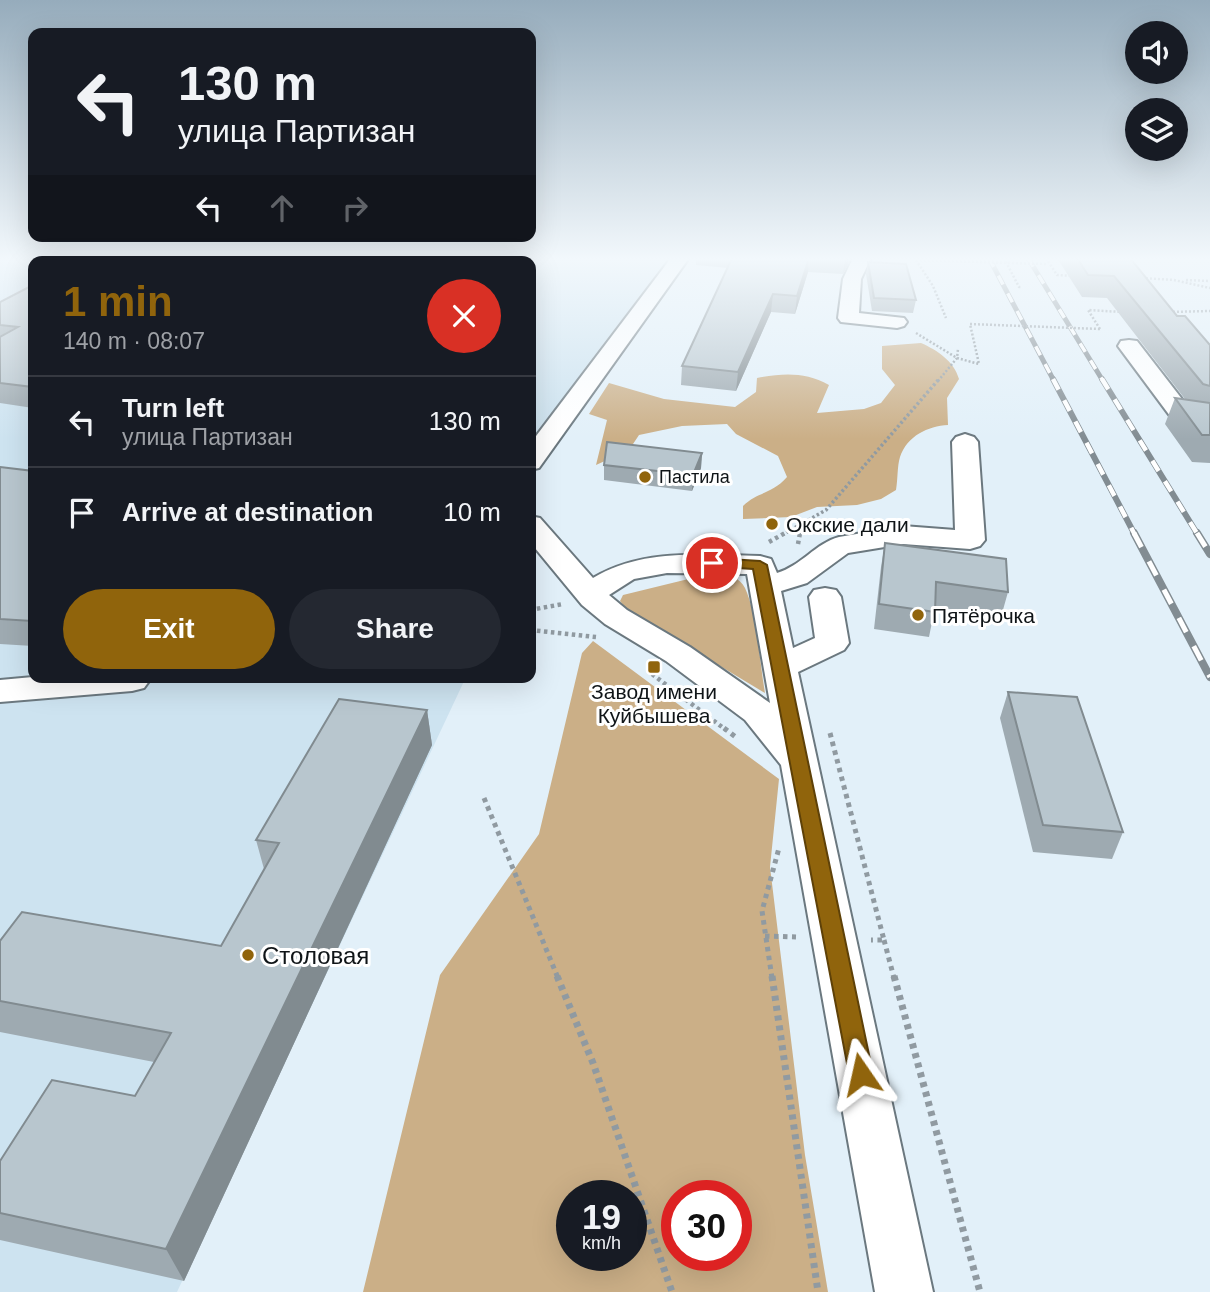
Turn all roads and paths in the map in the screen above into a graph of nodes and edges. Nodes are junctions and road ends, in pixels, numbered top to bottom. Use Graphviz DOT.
graph roads {
  1 [pos="636,318"];
  2 [pos="852,318"];
  3 [pos="1094,318"];
  4 [pos="897,322"];
  5 [pos="1129,345"];
  6 [pos="958,349"];
  7 [pos="957,358"];
  8 [pos="1210,421"];
  9 [pos="965,442"];
  10 [pos="536,454"];
  11 [pos="802,524"];
  12 [pos="536,533"];
  13 [pos="766,544"];
  14 [pos="796,577"];
  15 [pos="578,586"];
  16 [pos="764,586"];
  17 [pos="825,597"];
  18 [pos="536,607"];
  19 [pos="536,631"];
  20 [pos="604,638"];
  21 [pos="780,667"];
  22 [pos="648,671"];
  23 [pos="96,683"];
  24 [pos="0,691"];
  25 [pos="746,745"];
  26 [pos="814,746"];
  27 [pos="484,798"];
  28 [pos="780,845"];
  29 [pos="765,936"];
  30 [pos="797,937"];
  31 [pos="862,939"];
  32 [pos="884,940"];
  33 [pos="673,1292"];
  34 [pos="818,1292"];
  35 [pos="904,1292"];
  36 [pos="980,1292"];
  1 -- 10 [label="street"];
  2 -- 4 [label="street"];
  3 -- 7 [label="path, bridge"];
  4 -- 7 [label="path"];
  5 -- 8 [label="street"];
  6 -- 7 [label="path"];
  7 -- 11 [label="path"];
  9 -- 14 [label="street"];
  11 -- 13 [label="path"];
  11 -- 14 [label="path"];
  12 -- 15 [label="street"];
  14 -- 16 [label="street"];
  15 -- 16 [label="street"];
  15 -- 18 [label="path"];
  15 -- 26 [label="street"];
  16 -- 21 [label="street"];
  17 -- 21 [label="street"];
  19 -- 20 [label="path"];
  21 -- 26 [label="street"];
  22 -- 25 [label="path"];
  23 -- 24 [label="street"];
  26 -- 32 [label="path"];
  26 -- 35 [label="street"];
  27 -- 33 [label="path"];
  28 -- 29 [label="path"];
  29 -- 30 [label="path"];
  29 -- 34 [label="path"];
  31 -- 32 [label="path"];
  32 -- 36 [label="path"];
}
